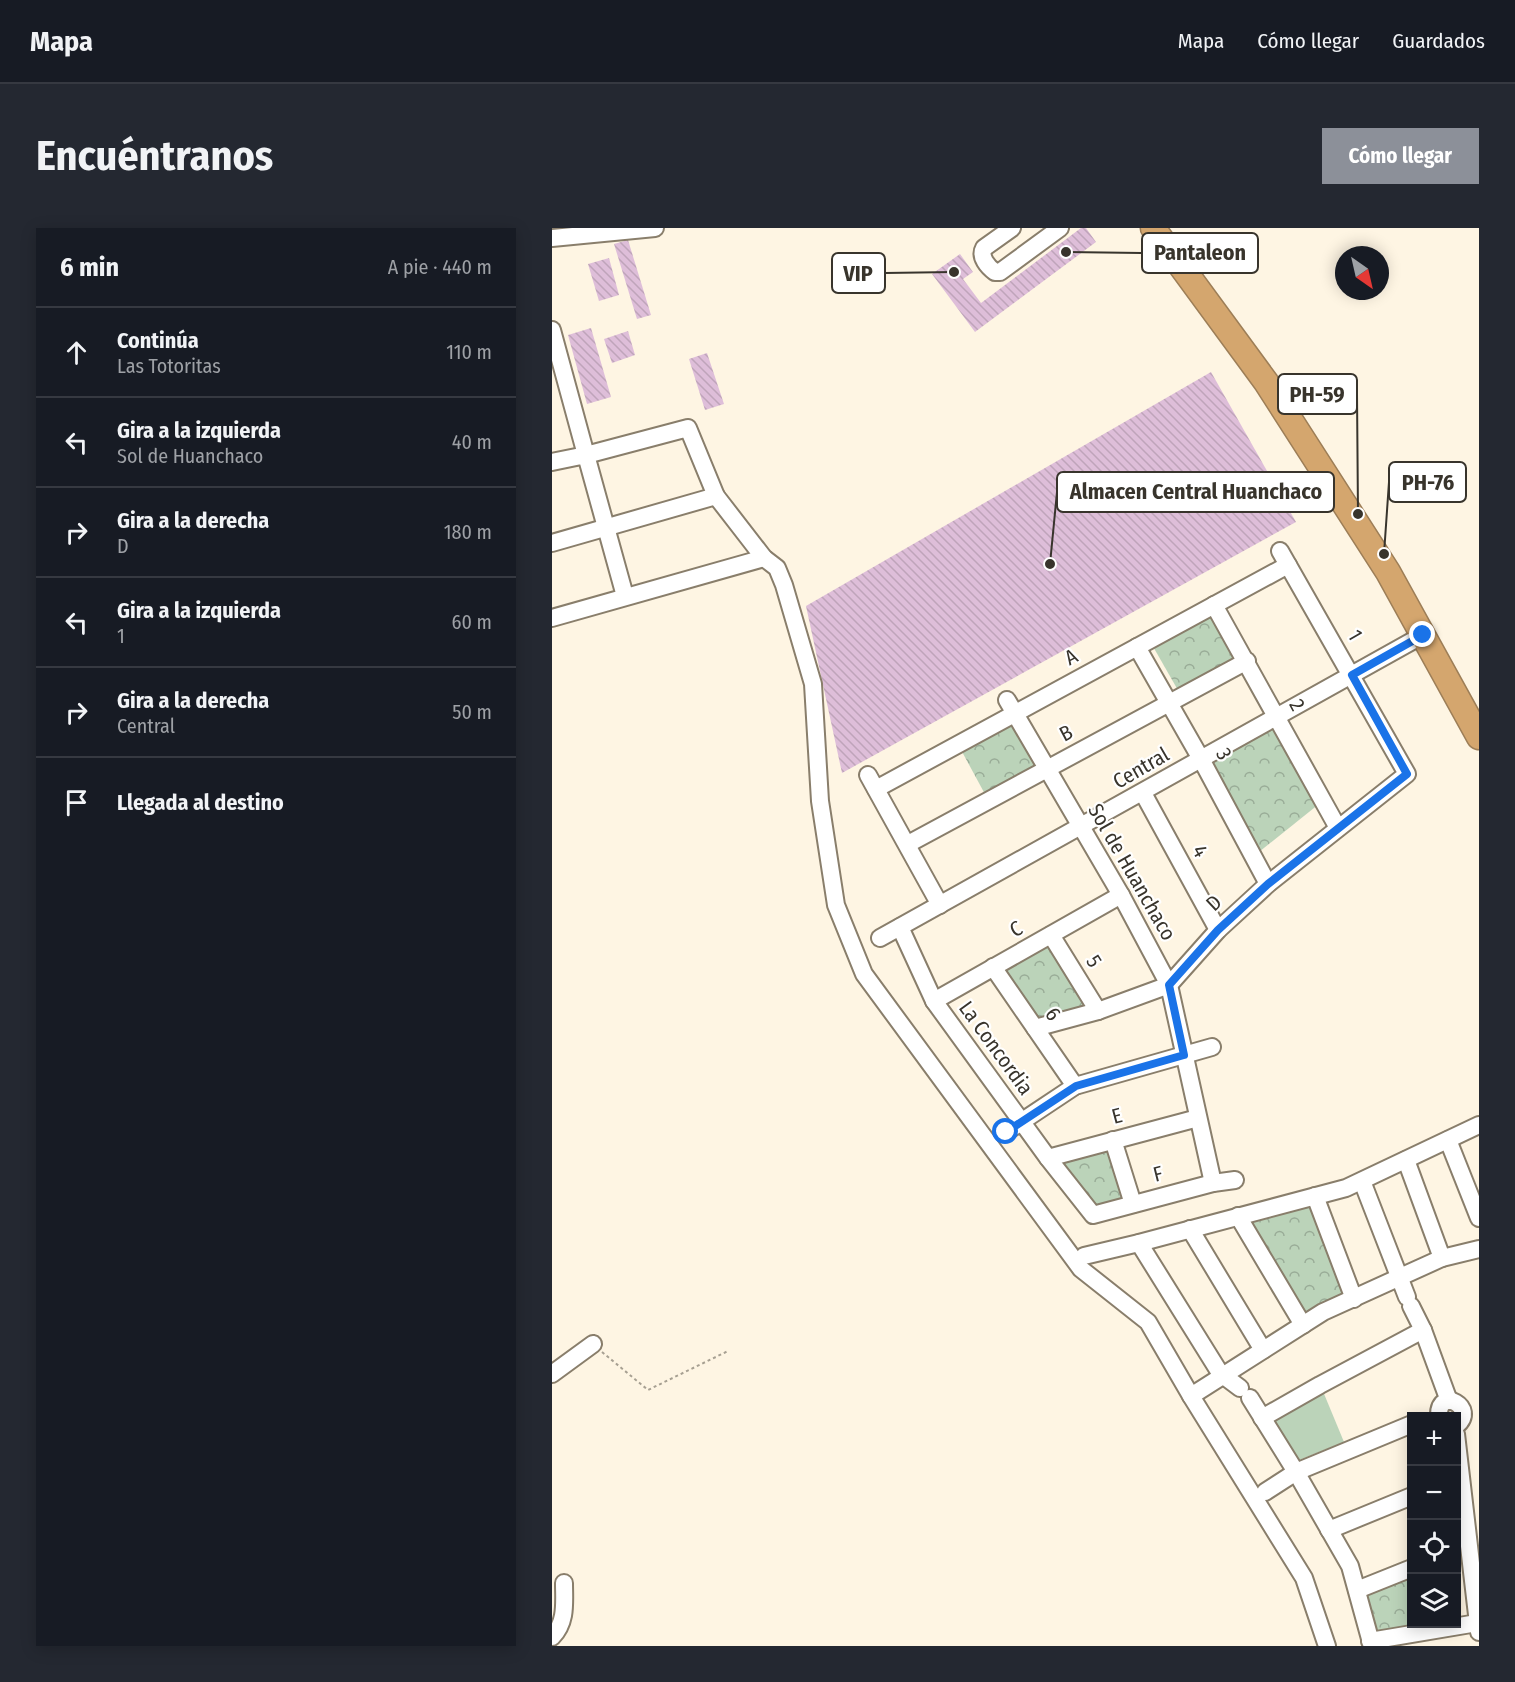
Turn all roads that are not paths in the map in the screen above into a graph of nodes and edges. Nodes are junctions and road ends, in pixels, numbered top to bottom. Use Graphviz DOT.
graph roads {
  1 [pos="655,228"];
  2 [pos="1012,228"];
  3 [pos="1060,228"];
  4 [pos="1153,228"];
  5 [pos="552,238"];
  6 [pos="552,330"];
  7 [pos="586,455"];
  8 [pos="552,462"];
  9 [pos="716,496"];
  10 [pos="607,528"];
  11 [pos="552,543"];
  12 [pos="764,558"];
  13 [pos="1284,558"];
  14 [pos="625,596"];
  15 [pos="1214,605"];
  16 [pos="552,618"];
  17 [pos="1423,635"];
  18 [pos="1137,647"];
  19 [pos="1246,661"];
  20 [pos="1352,675"];
  21 [pos="1169,703"];
  22 [pos="1011,706"];
  23 [pos="1277,717"];
  24 [pos="1479,737"];
  25 [pos="1201,759"];
  26 [pos="1047,769"];
  27 [pos="1407,774"];
  28 [pos="1143,793"];
  29 [pos="1080,827"];
  30 [pos="1338,828"];
  31 [pos="908,844"];
  32 [pos="1268,884"];
  33 [pos="1121,895"];
  34 [pos="940,904"];
  35 [pos="900,927"];
  36 [pos="1218,930"];
  37 [pos="1051,935"];
  38 [pos="880,938"];
  39 [pos="993,968"];
  40 [pos="1169,985"];
  41 [pos="934,1001"];
  42 [pos="1098,1011"];
  43 [pos="1035,1028"];
  44 [pos="1212,1047"];
  45 [pos="1184,1055"];
  46 [pos="1076,1086"];
  47 [pos="1198,1118"];
  48 [pos="1022,1122"];
  49 [pos="1479,1125"];
  50 [pos="1006,1132"];
  51 [pos="1113,1140"];
  52 [pos="1448,1140"];
  53 [pos="1048,1158"];
  54 [pos="1406,1160"];
  55 [pos="1235,1180"];
  56 [pos="1362,1181"];
  57 [pos="1213,1183"];
  58 [pos="1315,1196"];
  59 [pos="1133,1204"];
  60 [pos="1093,1215"];
  61 [pos="1238,1216"];
  62 [pos="1479,1218"];
  63 [pos="1190,1229"];
  64 [pos="1139,1244"];
  65 [pos="1479,1250"];
  66 [pos="1084,1256"];
  67 [pos="1442,1258"];
  68 [pos="1399,1278"];
  69 [pos="1354,1299"];
  70 [pos="1303,1325"];
  71 [pos="1423,1330"];
  72 [pos="593,1344"];
  73 [pos="1263,1350"];
  74 [pos="552,1374"];
  75 [pos="1223,1376"];
  76 [pos="1191,1396"];
  77 [pos="1439,1412"];
  78 [pos="1262,1418"];
  79 [pos="1467,1418"];
  80 [pos="1407,1426"];
  81 [pos="1296,1472"];
  82 [pos="1265,1492"];
  83 [pos="1407,1498"];
  84 [pos="1461,1512"];
  85 [pos="1329,1530"];
  86 [pos="1463,1548"];
  87 [pos="1407,1570"];
  88 [pos="564,1582"];
  89 [pos="1357,1590"];
  90 [pos="1478,1627"];
  91 [pos="552,1637"];
  92 [pos="1371,1643"];
  93 [pos="1327,1646"];
  1 -- 5 [label="street"];
  2 -- 3 [label="street"];
  4 -- 17 [label="highway"];
  6 -- 7 [label="street"];
  7 -- 8 [label="street"];
  7 -- 9 [label="street"];
  7 -- 10 [label="street"];
  9 -- 10 [label="street"];
  9 -- 12 [label="street"];
  10 -- 11 [label="street"];
  10 -- 14 [label="street"];
  12 -- 14 [label="street"];
  12 -- 76 [label="street"];
  13 -- 15 [label="street, A"];
  13 -- 20 [label="street, 1"];
  14 -- 16 [label="street"];
  15 -- 18 [label="street, A"];
  15 -- 19 [label="street, 2"];
  17 -- 20 [label="street, Central"];
  17 -- 24 [label="highway"];
  18 -- 21 [label="street, 3"];
  18 -- 22 [label="street, A"];
  19 -- 21 [label="street, B"];
  19 -- 23 [label="street, 2"];
  20 -- 23 [label="street, Central"];
  20 -- 27 [label="street, 1"];
  21 -- 25 [label="street, 3"];
  21 -- 26 [label="street, B"];
  22 -- 26 [label="street, Sol de Huanchaco"];
  22 -- 31 [label="street, A"];
  23 -- 25 [label="street, Central"];
  23 -- 30 [label="street, 2"];
  25 -- 28 [label="street, Central"];
  25 -- 32 [label="street, 3"];
  26 -- 29 [label="street, Sol de Huanchaco"];
  26 -- 31 [label="street, B"];
  27 -- 30 [label="street, D"];
  28 -- 29 [label="street, Central"];
  28 -- 36 [label="street, 4"];
  29 -- 33 [label="street, Sol de Huanchaco"];
  29 -- 34 [label="street, Central"];
  30 -- 32 [label="street, D"];
  31 -- 34 [label="street"];
  32 -- 36 [label="street, D"];
  33 -- 37 [label="street, C"];
  33 -- 40 [label="street, Sol de Huanchaco"];
  34 -- 35 [label="street, Central"];
  35 -- 38 [label="street, Central"];
  35 -- 41 [label="street, La Concordia"];
  36 -- 40 [label="street, D"];
  37 -- 39 [label="street, C"];
  37 -- 42 [label="street, 5"];
  39 -- 41 [label="street, C"];
  39 -- 43 [label="street, 6"];
  40 -- 42 [label="street, D"];
  40 -- 45 [label="street, Sol de Huanchaco"];
  41 -- 48 [label="street, La Concordia"];
  42 -- 43 [label="street, D"];
  43 -- 46 [label="street, 6"];
  44 -- 45 [label="street"];
  45 -- 46 [label="street"];
  45 -- 47 [label="street, Sol de Huanchaco"];
  46 -- 48 [label="street"];
  47 -- 51 [label="street, E"];
  47 -- 57 [label="street, Sol de Huanchaco"];
  48 -- 50 [label="street"];
  48 -- 53 [label="street, La Concordia"];
  49 -- 52 [label="street"];
  51 -- 53 [label="street, E"];
  51 -- 59 [label="street"];
  52 -- 54 [label="street"];
  52 -- 62 [label="street"];
  53 -- 60 [label="street, La Concordia"];
  54 -- 56 [label="street"];
  54 -- 67 [label="street"];
  55 -- 57 [label="street, F"];
  56 -- 58 [label="street"];
  56 -- 68 [label="street"];
  57 -- 59 [label="street, F"];
  58 -- 61 [label="street"];
  58 -- 69 [label="street"];
  59 -- 60 [label="street, F"];
  61 -- 63 [label="street"];
  61 -- 70 [label="street"];
  63 -- 64 [label="street"];
  63 -- 73 [label="street"];
  64 -- 66 [label="street"];
  64 -- 75 [label="street"];
  65 -- 67 [label="street"];
  67 -- 68 [label="street"];
  68 -- 69 [label="street"];
  68 -- 71 [label="street"];
  69 -- 70 [label="street"];
  70 -- 73 [label="street"];
  71 -- 77 [label="street"];
  71 -- 78 [label="street"];
  72 -- 74 [label="street"];
  73 -- 75 [label="street"];
  75 -- 76 [label="street"];
  75 -- 78 [label="street"];
  76 -- 93 [label="street"];
  77 -- 79 [label="street"];
  78 -- 81 [label="street"];
  80 -- 81 [label="street"];
  81 -- 82 [label="street"];
  81 -- 85 [label="street"];
  83 -- 85 [label="street"];
  84 -- 86 [label="street"];
  85 -- 89 [label="street"];
  86 -- 90 [label="street"];
  87 -- 89 [label="street"];
  88 -- 91 [label="street"];
  89 -- 92 [label="street"];
  90 -- 92 [label="street"];
}
